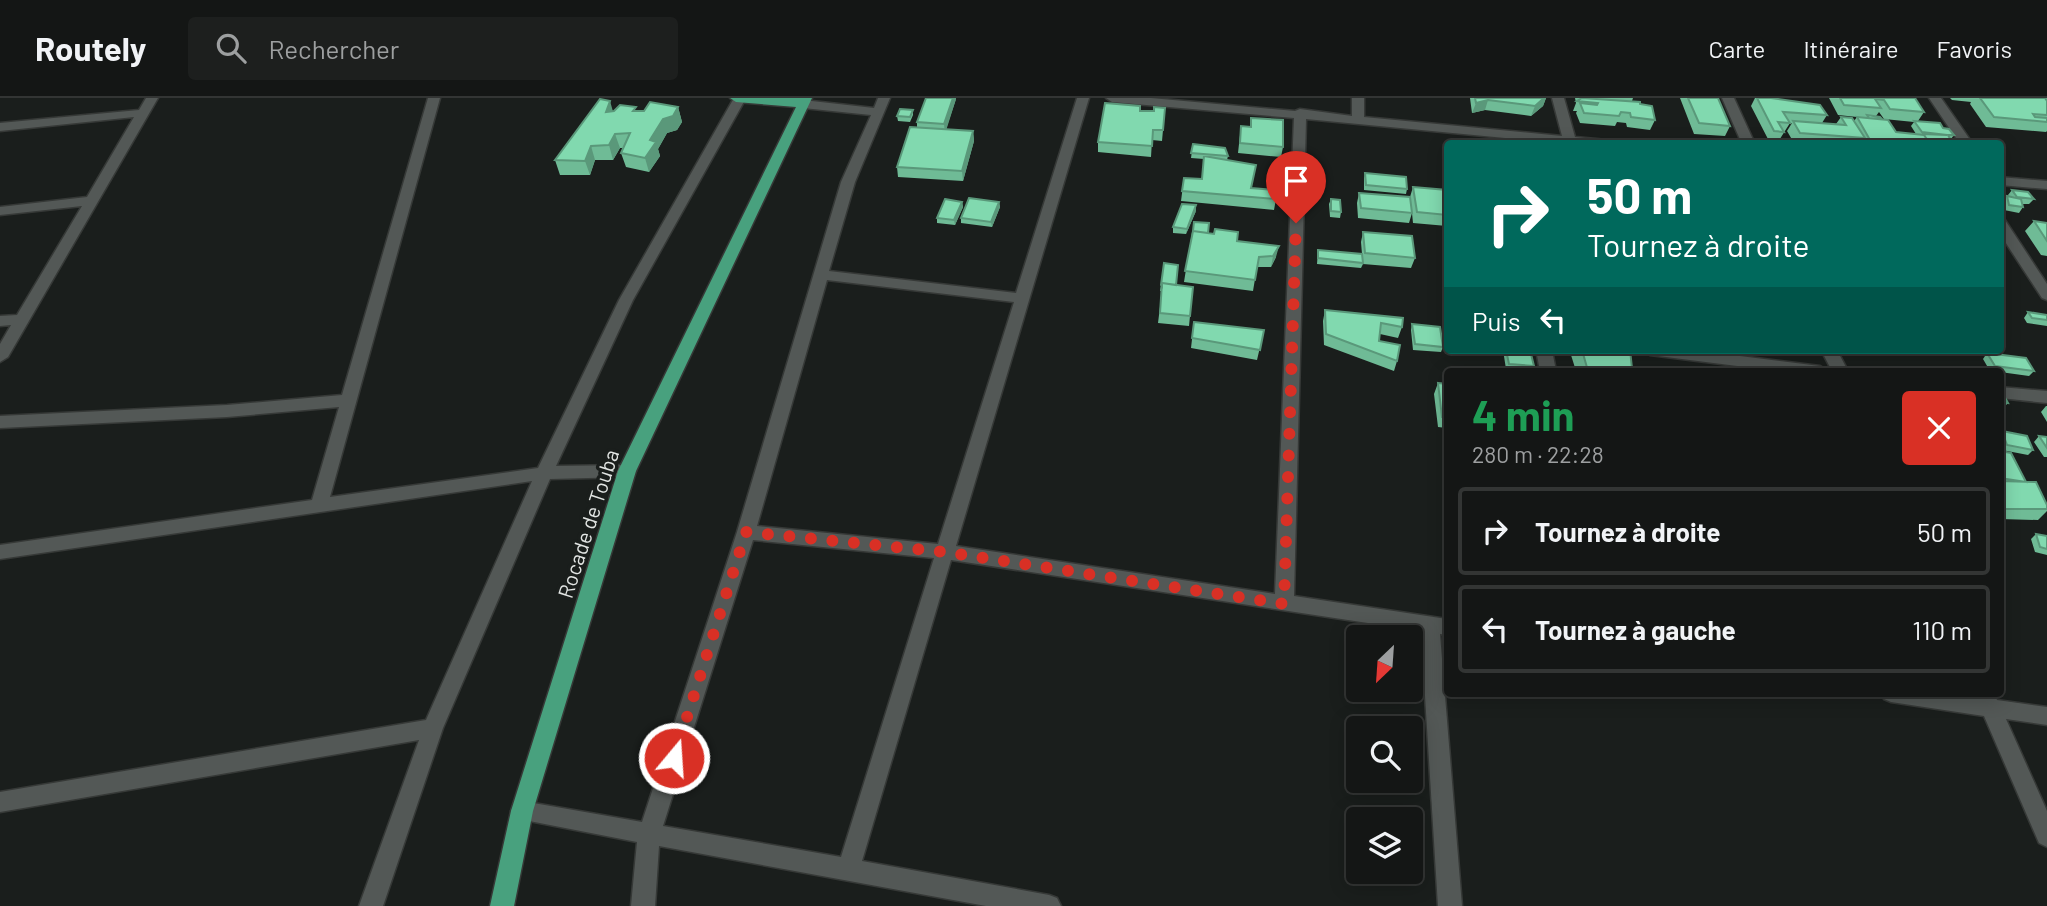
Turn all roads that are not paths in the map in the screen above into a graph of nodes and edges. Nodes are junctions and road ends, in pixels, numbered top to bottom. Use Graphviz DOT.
graph roads {
  1 [pos="152,98"];
  2 [pos="434,98"];
  3 [pos="738,98"];
  4 [pos="1083,98"];
  5 [pos="1112,98"];
  6 [pos="1358,98"];
  7 [pos="1558,98"];
  8 [pos="1728,98"];
  9 [pos="1935,98"];
  10 [pos="804,101"];
  11 [pos="881,105"];
  12 [pos="142,113"];
  13 [pos="1300,114"];
  14 [pos="1358,119"];
  15 [pos="0,127"];
  16 [pos="1503,138"];
  17 [pos="1569,139"];
  18 [pos="1578,140"];
  19 [pos="1747,140"];
  20 [pos="1964,140"];
  21 [pos="2004,181"];
  22 [pos="2047,185"];
  23 [pos="91,201"];
  24 [pos="0,211"];
  25 [pos="2004,229"];
  26 [pos="821,275"];
  27 [pos="2047,295"];
  28 [pos="1022,298"];
  29 [pos="22,319"];
  30 [pos="0,321"];
  31 [pos="1682,354"];
  32 [pos="0,357"];
  33 [pos="1796,368"];
  34 [pos="2004,392"];
  35 [pos="2047,397"];
  36 [pos="349,400"];
  37 [pos="0,422"];
  38 [pos="627,471"];
  39 [pos="544,473"];
  40 [pos="319,506"];
  41 [pos="746,532"];
  42 [pos="0,552"];
  43 [pos="945,552"];
  44 [pos="1284,604"];
  45 [pos="1438,625"];
  46 [pos="1946,697"];
  47 [pos="1987,700"];
  48 [pos="2047,716"];
  49 [pos="433,728"];
  50 [pos="0,802"];
  51 [pos="522,811"];
  52 [pos="649,834"];
  53 [pos="2047,835"];
  54 [pos="848,870"];
  55 [pos="371,906"];
  56 [pos="502,906"];
  57 [pos="643,906"];
  58 [pos="1049,906"];
  59 [pos="1450,906"];
  1 -- 12 [label="street"];
  2 -- 36 [label="street"];
  3 -- 10 [label="main road"];
  3 -- 39 [label="street"];
  4 -- 28 [label="street"];
  5 -- 13 [label="street"];
  6 -- 14 [label="street"];
  7 -- 17 [label="street"];
  8 -- 19 [label="street"];
  9 -- 20 [label="street"];
  10 -- 11 [label="street"];
  10 -- 38 [label="main road, Rocade de Touba"];
  11 -- 26 [label="street"];
  12 -- 15 [label="street"];
  12 -- 23 [label="street"];
  13 -- 14 [label="street"];
  13 -- 44 [label="street"];
  14 -- 16 [label="street"];
  16 -- 17 [label="street"];
  17 -- 18 [label="street"];
  21 -- 22 [label="street"];
  23 -- 24 [label="street"];
  23 -- 29 [label="street"];
  25 -- 27 [label="street"];
  26 -- 28 [label="street"];
  26 -- 41 [label="street"];
  28 -- 43 [label="street"];
  29 -- 30 [label="street"];
  29 -- 32 [label="street"];
  31 -- 33 [label="street"];
  34 -- 35 [label="street"];
  36 -- 37 [label="street"];
  36 -- 40 [label="street"];
  38 -- 39 [label="street"];
  38 -- 51 [label="main road, Rocade de Touba"];
  39 -- 40 [label="street"];
  39 -- 49 [label="street"];
  40 -- 42 [label="street"];
  41 -- 43 [label="street"];
  41 -- 52 [label="street"];
  43 -- 44 [label="street"];
  43 -- 54 [label="street"];
  44 -- 45 [label="street"];
  45 -- 59 [label="street"];
  46 -- 47 [label="street"];
  47 -- 48 [label="street"];
  47 -- 53 [label="street"];
  49 -- 50 [label="street"];
  49 -- 55 [label="street"];
  51 -- 52 [label="street"];
  51 -- 56 [label="main road, Rocade de Touba"];
  52 -- 54 [label="street"];
  52 -- 57 [label="street"];
  54 -- 58 [label="street"];
}
